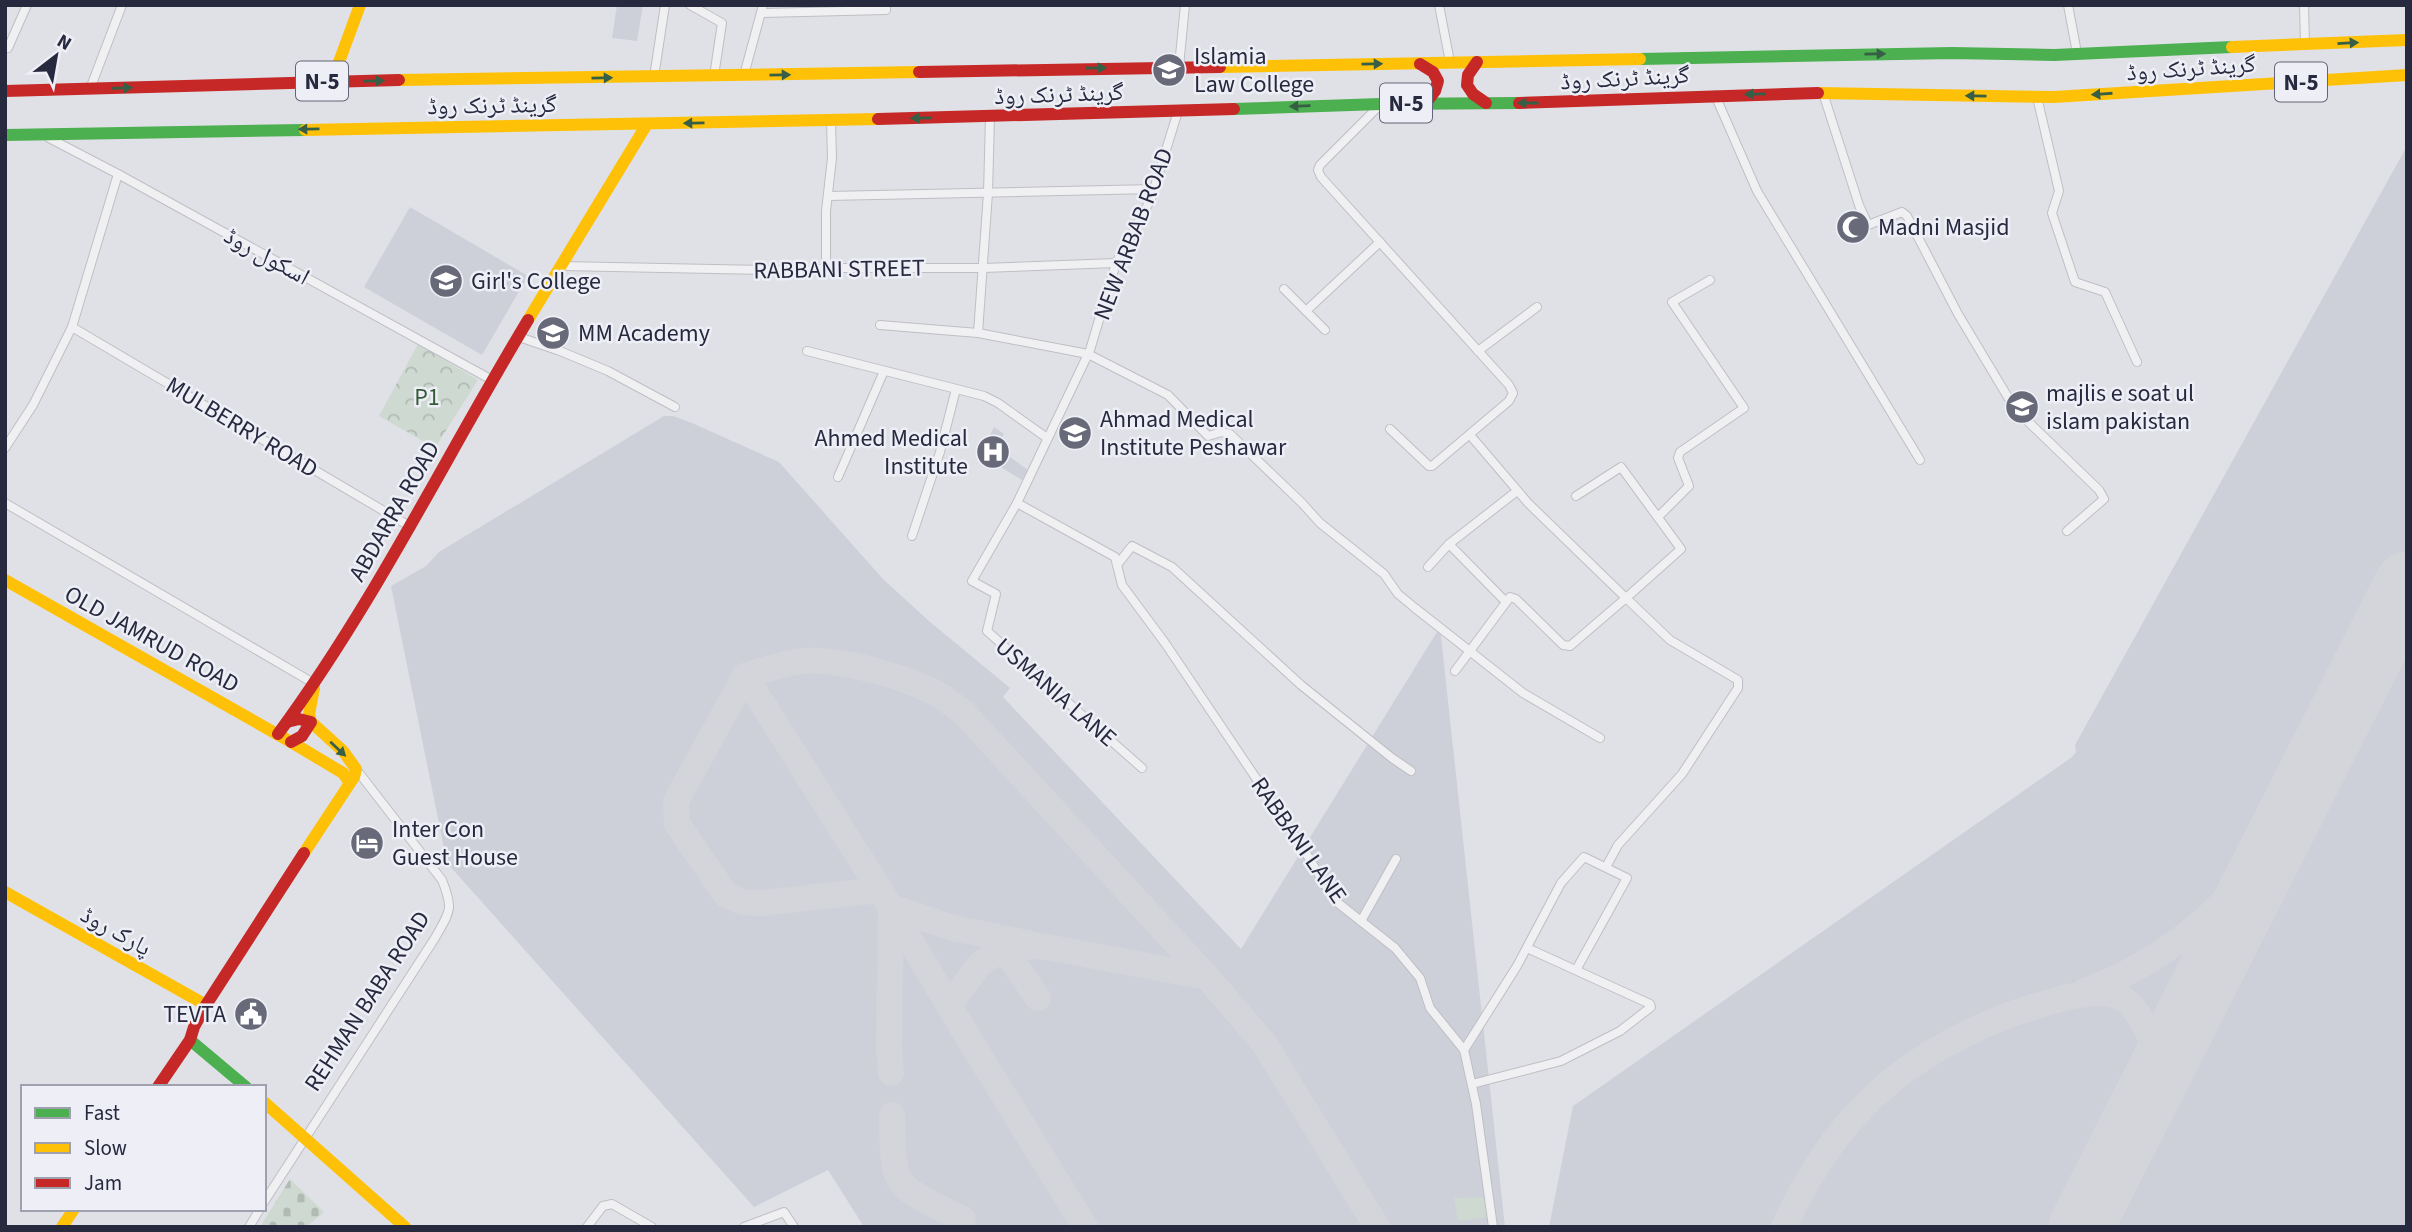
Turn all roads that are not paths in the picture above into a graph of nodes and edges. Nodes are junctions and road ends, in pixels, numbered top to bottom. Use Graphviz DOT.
graph roads {
  1 [pos="27,5"];
  2 [pos="122,5"];
  3 [pos="360,5"];
  4 [pos="665,5"];
  5 [pos="690,5"];
  6 [pos="886,5"];
  7 [pos="1185,5"];
  8 [pos="1439,5"];
  9 [pos="2068,5"];
  10 [pos="2304,5"];
  11 [pos="762,9"];
  12 [pos="2403,40"];
  13 [pos="2305,45"];
  14 [pos="8,48"];
  15 [pos="2077,53"];
  16 [pos="1450,62"];
  17 [pos="1477,62"];
  18 [pos="1418,63"];
  19 [pos="1179,66"];
  20 [pos="744,75"];
  21 [pos="2407,75"];
  22 [pos="714,76"];
  23 [pos="654,78"];
  24 [pos="332,81"];
  25 [pos="90,89"];
  26 [pos="5,91"];
  27 [pos="1823,93"];
  28 [pos="1715,95"];
  29 [pos="2037,97"];
  30 [pos="1426,103"];
  31 [pos="1486,103"];
  32 [pos="1381,104"];
  33 [pos="1178,111"];
  34 [pos="990,117"];
  35 [pos="831,120"];
  36 [pos="647,124"];
  37 [pos="41,134"];
  38 [pos="5,135"];
  39 [pos="118,173"];
  40 [pos="1154,189"];
  41 [pos="988,193"];
  42 [pos="828,196"];
  43 [pos="1380,242"];
  44 [pos="1116,263"];
  45 [pos="562,266"];
  46 [pos="826,268"];
  47 [pos="983,268"];
  48 [pos="1710,280"];
  49 [pos="1284,289"];
  50 [pos="1537,307"];
  51 [pos="1306,311"];
  52 [pos="880,325"];
  53 [pos="72,327"];
  54 [pos="1325,330"];
  55 [pos="978,333"];
  56 [pos="519,337"];
  57 [pos="807,351"];
  58 [pos="1478,351"];
  59 [pos="1088,355"];
  60 [pos="2137,362"];
  61 [pos="884,371"];
  62 [pos="492,380"];
  63 [pos="956,389"];
  64 [pos="675,407"];
  65 [pos="1390,429"];
  66 [pos="1470,435"];
  67 [pos="1047,438"];
  68 [pos="5,448"];
  69 [pos="1920,460"];
  70 [pos="838,477"];
  71 [pos="1517,491"];
  72 [pos="1576,496"];
  73 [pos="5,503"];
  74 [pos="1017,503"];
  75 [pos="1658,517"];
  76 [pos="411,527"];
  77 [pos="2067,531"];
  78 [pos="912,536"];
  79 [pos="1449,544"];
  80 [pos="1117,565"];
  81 [pos="1428,567"];
  82 [pos="5,580"];
  83 [pos="972,581"];
  84 [pos="1626,598"];
  85 [pos="1505,601"];
  86 [pos="1469,650"];
  87 [pos="1455,671"];
  88 [pos="315,684"];
  89 [pos="287,722"];
  90 [pos="311,722"];
  91 [pos="278,734"];
  92 [pos="1600,738"];
  93 [pos="291,741"];
  94 [pos="1142,768"];
  95 [pos="356,769"];
  96 [pos="1411,771"];
  97 [pos="350,783"];
  98 [pos="1396,859"];
  99 [pos="1606,867"];
  100 [pos="5,892"];
  101 [pos="1361,921"];
  102 [pos="1527,948"];
  103 [pos="1576,970"];
  104 [pos="206,1005"];
  105 [pos="190,1040"];
  106 [pos="1464,1050"];
  107 [pos="1472,1084"];
  108 [pos="159,1085"];
  109 [pos="244,1085"];
  110 [pos="266,1104"];
  111 [pos="305,1136"];
  112 [pos="266,1199"];
  113 [pos="73,1211"];
  114 [pos="259,1211"];
  115 [pos="62,1227"];
  116 [pos="249,1227"];
  117 [pos="405,1227"];
  118 [pos="587,1227"];
  119 [pos="652,1227"];
  120 [pos="744,1227"];
  121 [pos="794,1227"];
  122 [pos="1493,1227"];
  1 -- 14 [label="street"];
  2 -- 25 [label="street"];
  3 -- 24 [label="main road"];
  4 -- 23 [label="street"];
  5 -- 22 [label="street"];
  6 -- 11 [label="street"];
  7 -- 19 [label="street"];
  8 -- 16 [label="street"];
  9 -- 15 [label="street"];
  10 -- 13 [label="street"];
  11 -- 20 [label="street"];
  13 -- 12 [label="main road, گرینڈ ٹرنک روڈ / N-5, one-way"];
  13 -- 15 [label="main road, گرینڈ ٹرنک روڈ / N-5"];
  17 -- 15 [label="main road, گرینڈ ٹرنک روڈ / N-5, one-way"];
  16 -- 17 [label="main road, گرینڈ ٹرنک روڈ / N-5"];
  16 -- 18 [label="main road, گرینڈ ٹرنک روڈ / N-5"];
  17 -- 31 [label="main road"];
  19 -- 18 [label="main road, گرینڈ ٹرنک روڈ / N-5, one-way"];
  18 -- 30 [label="main road"];
  20 -- 19 [label="main road, گرینڈ ٹرنک روڈ / N-5, one-way"];
  20 -- 22 [label="main road, گرینڈ ٹرنک روڈ / N-5"];
  21 -- 29 [label="main road, گرینڈ ٹرنک روڈ / N-5, one-way"];
  22 -- 23 [label="main road, گرینڈ ٹرنک روڈ / N-5"];
  24 -- 23 [label="main road, گرینڈ ٹرنک روڈ / N-5, one-way"];
  25 -- 24 [label="main road, گرینڈ ٹرنک روڈ / N-5, one-way"];
  25 -- 26 [label="main road, گرینڈ ٹرنک روڈ / N-5"];
  27 -- 28 [label="main road, گرینڈ ٹرنک روڈ / N-5, one-way"];
  29 -- 27 [label="main road, گرینڈ ٹرنک روڈ / N-5, one-way"];
  27 -- 77 [label="street"];
  28 -- 31 [label="main road, گرینڈ ٹرنک روڈ / N-5, one-way"];
  28 -- 69 [label="street"];
  29 -- 60 [label="street"];
  30 -- 31 [label="main road, گرینڈ ٹرنک روڈ / N-5"];
  30 -- 32 [label="main road, گرینڈ ٹرنک روڈ / N-5"];
  32 -- 33 [label="main road, گرینڈ ٹرنک روڈ / N-5, one-way"];
  32 -- 43 [label="street"];
  33 -- 34 [label="main road, گرینڈ ٹرنک روڈ / N-5"];
  33 -- 40 [label="street, NEW ARBAB ROAD"];
  34 -- 35 [label="main road, گرینڈ ٹرنک روڈ / N-5, one-way"];
  34 -- 41 [label="street"];
  35 -- 36 [label="main road, گرینڈ ٹرنک روڈ / N-5, one-way"];
  35 -- 42 [label="street"];
  36 -- 37 [label="main road, گرینڈ ٹرنک روڈ / N-5, one-way"];
  36 -- 45 [label="main road, ABDARRA ROAD"];
  37 -- 38 [label="main road, گرینڈ ٹرنک روڈ / N-5"];
  37 -- 39 [label="street, اسکول روڈ"];
  39 -- 53 [label="street"];
  39 -- 62 [label="street, اسکول روڈ"];
  40 -- 41 [label="street"];
  40 -- 44 [label="street, NEW ARBAB ROAD"];
  41 -- 42 [label="street"];
  41 -- 47 [label="street"];
  42 -- 46 [label="street"];
  43 -- 51 [label="street"];
  43 -- 58 [label="street"];
  44 -- 47 [label="street, RABBANI STREET"];
  44 -- 59 [label="street, NEW ARBAB ROAD"];
  45 -- 46 [label="street, RABBANI STREET"];
  45 -- 56 [label="main road, ABDARRA ROAD"];
  46 -- 47 [label="street, RABBANI STREET"];
  47 -- 55 [label="street"];
  48 -- 75 [label="street"];
  49 -- 51 [label="street"];
  50 -- 58 [label="street"];
  51 -- 54 [label="street"];
  52 -- 55 [label="street"];
  53 -- 68 [label="street"];
  53 -- 76 [label="street, MULBERRY ROAD"];
  55 -- 59 [label="street"];
  56 -- 62 [label="main road, ABDARRA ROAD"];
  56 -- 64 [label="street"];
  57 -- 61 [label="street"];
  58 -- 66 [label="street"];
  59 -- 67 [label="street, NEW ARBAB ROAD"];
  59 -- 86 [label="street"];
  61 -- 63 [label="street"];
  61 -- 70 [label="street"];
  62 -- 76 [label="main road, ABDARRA ROAD"];
  63 -- 67 [label="street"];
  63 -- 78 [label="street"];
  65 -- 66 [label="street"];
  66 -- 71 [label="street"];
  67 -- 74 [label="street, NEW ARBAB ROAD"];
  71 -- 79 [label="street"];
  71 -- 84 [label="street"];
  72 -- 75 [label="street"];
  73 -- 88 [label="street"];
  74 -- 80 [label="street, RABBANI LANE"];
  74 -- 83 [label="street, NEW ARBAB ROAD"];
  75 -- 84 [label="street"];
  76 -- 88 [label="main road, ABDARRA ROAD"];
  79 -- 81 [label="street"];
  79 -- 85 [label="street"];
  80 -- 96 [label="street"];
  80 -- 101 [label="street, RABBANI LANE"];
  82 -- 91 [label="main road, OLD JAMRUD ROAD"];
  83 -- 94 [label="street, USMANIA LANE"];
  84 -- 85 [label="street"];
  84 -- 99 [label="street"];
  85 -- 86 [label="street"];
  86 -- 87 [label="street"];
  86 -- 92 [label="street"];
  88 -- 89 [label="main road, ABDARRA ROAD"];
  88 -- 90 [label="main road"];
  89 -- 90 [label="main road"];
  89 -- 91 [label="main road, ABDARRA ROAD"];
  90 -- 93 [label="main road"];
  90 -- 95 [label="main road, one-way"];
  91 -- 93 [label="main road, OLD JAMRUD ROAD"];
  93 -- 97 [label="main road, OLD JAMRUD ROAD"];
  95 -- 97 [label="main road"];
  95 -- 111 [label="street, REHMAN BABA ROAD"];
  97 -- 104 [label="main road"];
  98 -- 101 [label="street"];
  99 -- 102 [label="street"];
  99 -- 103 [label="street"];
  100 -- 104 [label="main road, پارک روڈ"];
  101 -- 106 [label="street, RABBANI LANE"];
  102 -- 103 [label="street"];
  102 -- 106 [label="street"];
  103 -- 107 [label="street"];
  104 -- 105 [label="main road"];
  105 -- 108 [label="main road"];
  105 -- 109 [label="main road"];
  106 -- 107 [label="street, RABBANI LANE"];
  107 -- 122 [label="street, RABBANI LANE"];
  110 -- 111 [label="main road"];
  111 -- 112 [label="street, REHMAN BABA ROAD"];
  111 -- 117 [label="main road"];
  113 -- 115 [label="main road"];
  114 -- 116 [label="street"];
  118 -- 119 [label="street"];
  120 -- 121 [label="street"];
}
